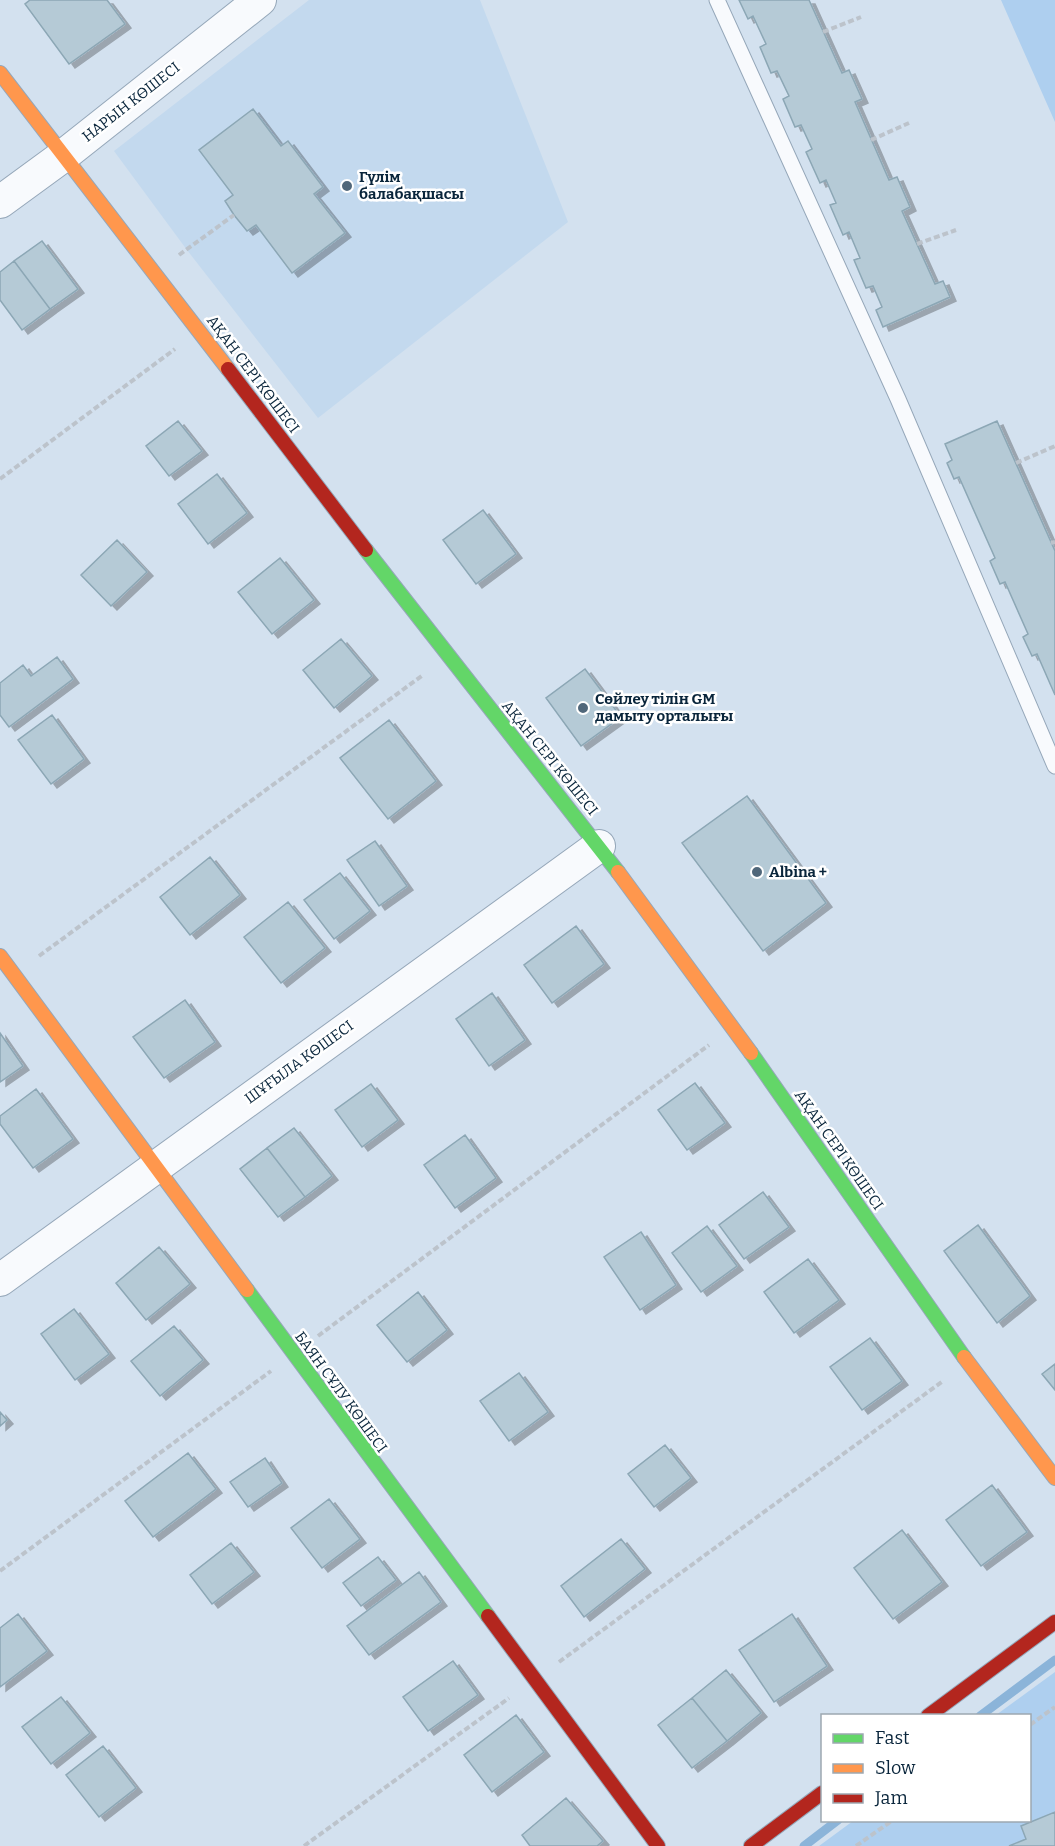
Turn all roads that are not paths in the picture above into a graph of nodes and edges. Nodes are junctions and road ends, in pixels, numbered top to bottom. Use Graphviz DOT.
graph roads {
  1 [pos="260,0"];
  2 [pos="717,0"];
  3 [pos="0,73"];
  4 [pos="63,156"];
  5 [pos="0,202"];
  6 [pos="1055,766"];
  7 [pos="599,846"];
  8 [pos="0,956"];
  9 [pos="155,1165"];
  10 [pos="0,1280"];
  11 [pos="1055,1478"];
  12 [pos="1055,1622"];
  13 [pos="931,1714"];
  14 [pos="821,1794"];
  15 [pos="658,1846"];
  16 [pos="751,1846"];
  1 -- 4 [label="street, НАРЫН КӨШЕСІ"];
  2 -- 6 [label="lane"];
  3 -- 4 [label="street, АҚАН СЕРІ КӨШЕСІ"];
  4 -- 5 [label="street, НАРЫН КӨШЕСІ"];
  4 -- 7 [label="street, АҚАН СЕРІ КӨШЕСІ"];
  7 -- 9 [label="street, ШҰҒЫЛА КӨШЕСІ"];
  7 -- 11 [label="street, АҚАН СЕРІ КӨШЕСІ"];
  8 -- 9 [label="street, БАЯН СҰЛУ КӨШЕСІ"];
  9 -- 10 [label="street, ШҰҒЫЛА КӨШЕСІ"];
  9 -- 15 [label="street, БАЯН СҰЛУ КӨШЕСІ"];
  12 -- 13 [label="street"];
  14 -- 16 [label="street"];
}
